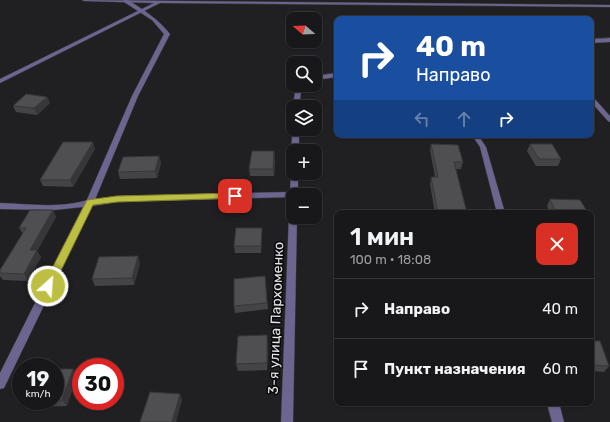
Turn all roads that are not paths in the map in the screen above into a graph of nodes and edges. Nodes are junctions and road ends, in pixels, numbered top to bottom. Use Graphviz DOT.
graph roads {
  1 [pos="84,0"];
  2 [pos="126,1"];
  3 [pos="161,1"];
  4 [pos="610,6"];
  5 [pos="142,10"];
  6 [pos="610,40"];
  7 [pos="594,41"];
  8 [pos="334,75"];
  9 [pos="322,77"];
  10 [pos="0,81"];
  11 [pos="594,101"];
  12 [pos="610,120"];
  13 [pos="477,138"];
  14 [pos="286,194"];
  15 [pos="90,202"];
  16 [pos="0,206"];
  17 [pos="500,210"];
  18 [pos="293,224"];
  19 [pos="0,384"];
  20 [pos="554,406"];
  21 [pos="287,422"];
  22 [pos="558,422"];
  1 -- 2 [label="street"];
  2 -- 3 [label="street"];
  2 -- 5 [label="street"];
  3 -- 4 [label="street"];
  3 -- 5 [label="street"];
  5 -- 10 [label="street"];
  5 -- 15 [label="street"];
  6 -- 7 [label="street"];
  8 -- 9 [label="street"];
  11 -- 12 [label="street"];
  13 -- 17 [label="street"];
  14 -- 15 [label="street"];
  15 -- 16 [label="street"];
  15 -- 19 [label="street"];
  18 -- 21 [label="street, 3-я улица Пархоменко"];
  20 -- 22 [label="street"];
}
